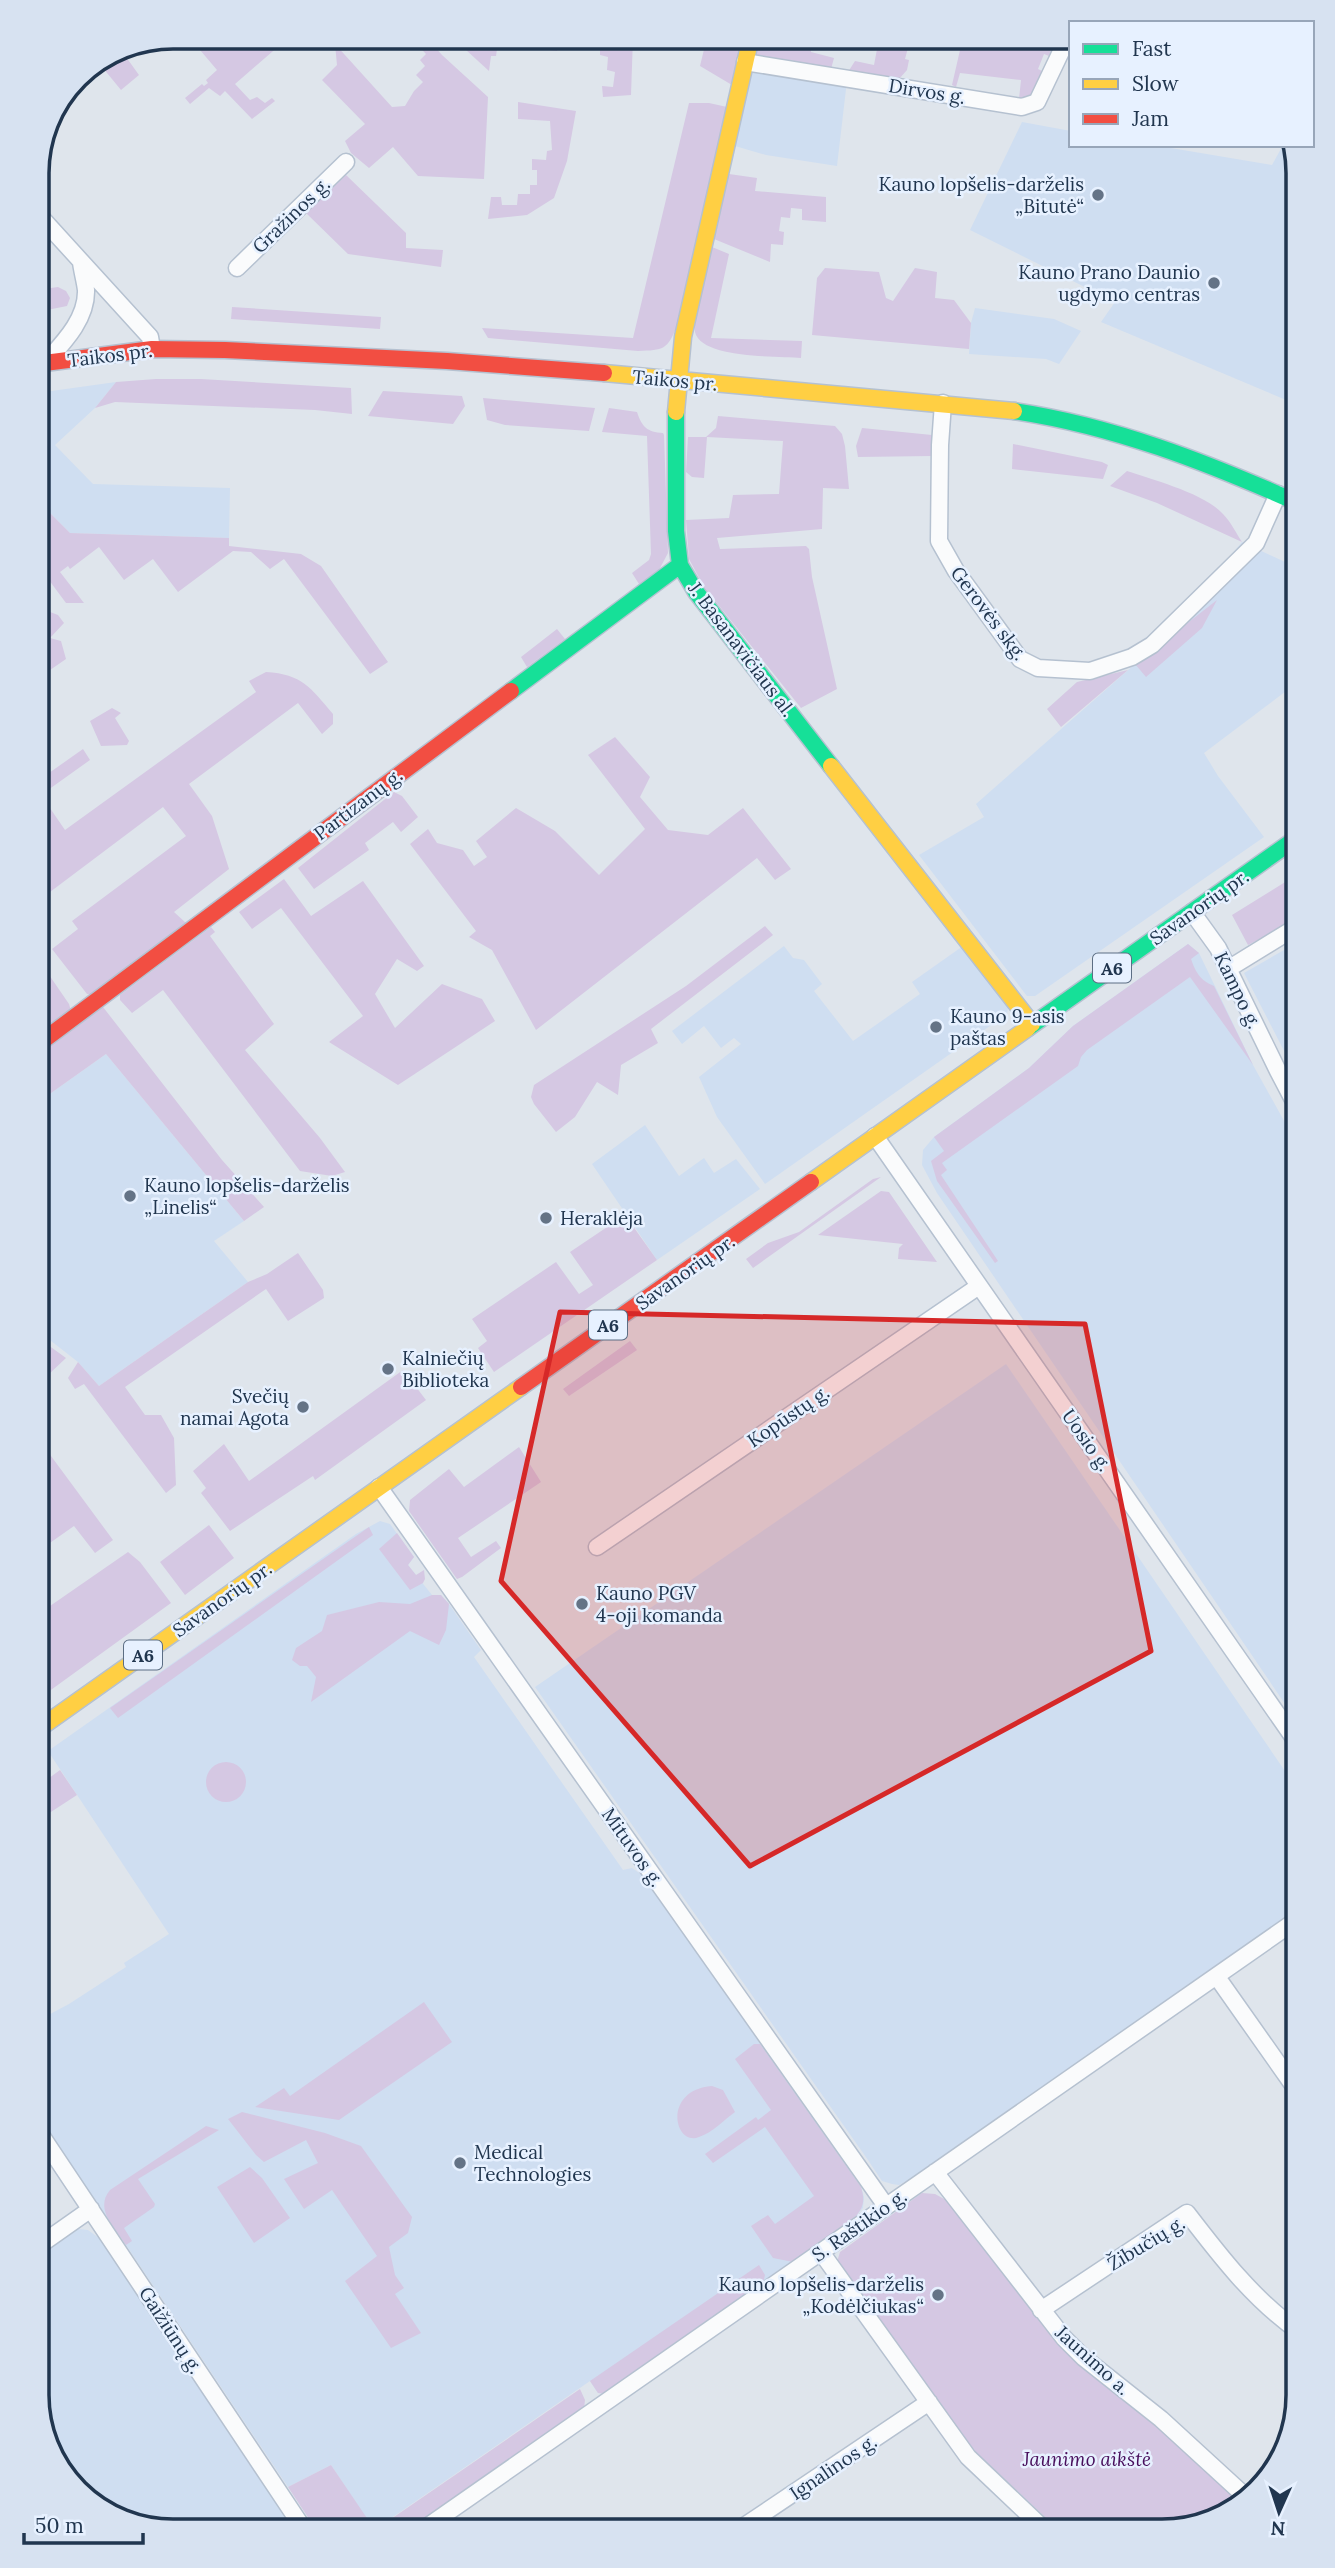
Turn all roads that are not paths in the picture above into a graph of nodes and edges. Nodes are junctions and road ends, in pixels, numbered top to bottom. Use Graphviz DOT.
graph roads {
  1 [pos="748,49"];
  2 [pos="1062,49"];
  3 [pos="745,62"];
  4 [pos="346,162"];
  5 [pos="49,226"];
  6 [pos="81,262"];
  7 [pos="237,268"];
  8 [pos="152,349"];
  9 [pos="49,355"];
  10 [pos="49,363"];
  11 [pos="678,380"];
  12 [pos="943,402"];
  13 [pos="1278,494"];
  14 [pos="1286,498"];
  15 [pos="680,565"];
  16 [pos="1286,845"];
  17 [pos="1192,912"];
  18 [pos="1286,933"];
  19 [pos="1228,969"];
  20 [pos="1032,1024"];
  21 [pos="49,1036"];
  22 [pos="1286,1086"];
  23 [pos="875,1136"];
  24 [pos="979,1286"];
  25 [pos="380,1487"];
  26 [pos="597,1547"];
  27 [pos="49,1721"];
  28 [pos="1286,1727"];
  29 [pos="1286,1928"];
  30 [pos="1217,1977"];
  31 [pos="1286,2075"];
  32 [pos="49,2147"];
  33 [pos="935,2172"];
  34 [pos="886,2206"];
  35 [pos="91,2209"];
  36 [pos="49,2239"];
  37 [pos="821,2252"];
  38 [pos="1041,2310"];
  39 [pos="1286,2320"];
  40 [pos="929,2402"];
  41 [pos="1240,2491"];
  42 [pos="297,2519"];
  43 [pos="438,2519"];
  44 [pos="755,2519"];
  45 [pos="1033,2519"];
  1 -- 3 [label="main road, J. Basanavičiaus al."];
  2 -- 3 [label="street, Dirvos g."];
  3 -- 11 [label="main road, J. Basanavičiaus al."];
  4 -- 7 [label="street, Gražinos g."];
  5 -- 6 [label="street"];
  6 -- 8 [label="street"];
  6 -- 9 [label="street"];
  8 -- 10 [label="main road, Taikos pr."];
  8 -- 11 [label="main road, Taikos pr."];
  11 -- 12 [label="main road, Taikos pr."];
  11 -- 15 [label="main road, J. Basanavičiaus al."];
  12 -- 13 [label="main road, Taikos pr."];
  12 -- 13 [label="street, Gerovės skg."];
  13 -- 14 [label="main road, Taikos pr."];
  15 -- 20 [label="main road, J. Basanavičiaus al."];
  15 -- 21 [label="main road, Partizanų g."];
  16 -- 17 [label="main road, Savanorių pr. / A6"];
  17 -- 19 [label="street, Kampo g."];
  17 -- 20 [label="main road, Savanorių pr. / A6"];
  18 -- 19 [label="street"];
  19 -- 22 [label="street, Kampo g."];
  20 -- 23 [label="main road, Savanorių pr. / A6"];
  23 -- 24 [label="street, Uosio g."];
  23 -- 25 [label="main road, Savanorių pr. / A6"];
  24 -- 26 [label="street, Kopūstų g."];
  24 -- 28 [label="street, Uosio g."];
  25 -- 27 [label="main road, Savanorių pr. / A6"];
  25 -- 34 [label="street, Mituvos g."];
  29 -- 30 [label="street, S. Raštikio g."];
  30 -- 31 [label="street"];
  30 -- 33 [label="street, S. Raštikio g."];
  32 -- 35 [label="street, Gaižiūnų g."];
  33 -- 34 [label="street, S. Raštikio g."];
  33 -- 38 [label="street, Jaunimo a."];
  34 -- 37 [label="street, S. Raštikio g."];
  35 -- 36 [label="street"];
  35 -- 42 [label="street, Gaižiūnų g."];
  37 -- 40 [label="street"];
  37 -- 43 [label="street, S. Raštikio g."];
  38 -- 39 [label="street, Žibučių g."];
  38 -- 41 [label="street, Jaunimo a."];
  40 -- 44 [label="street, Ignalinos g."];
  40 -- 45 [label="street"];
}
